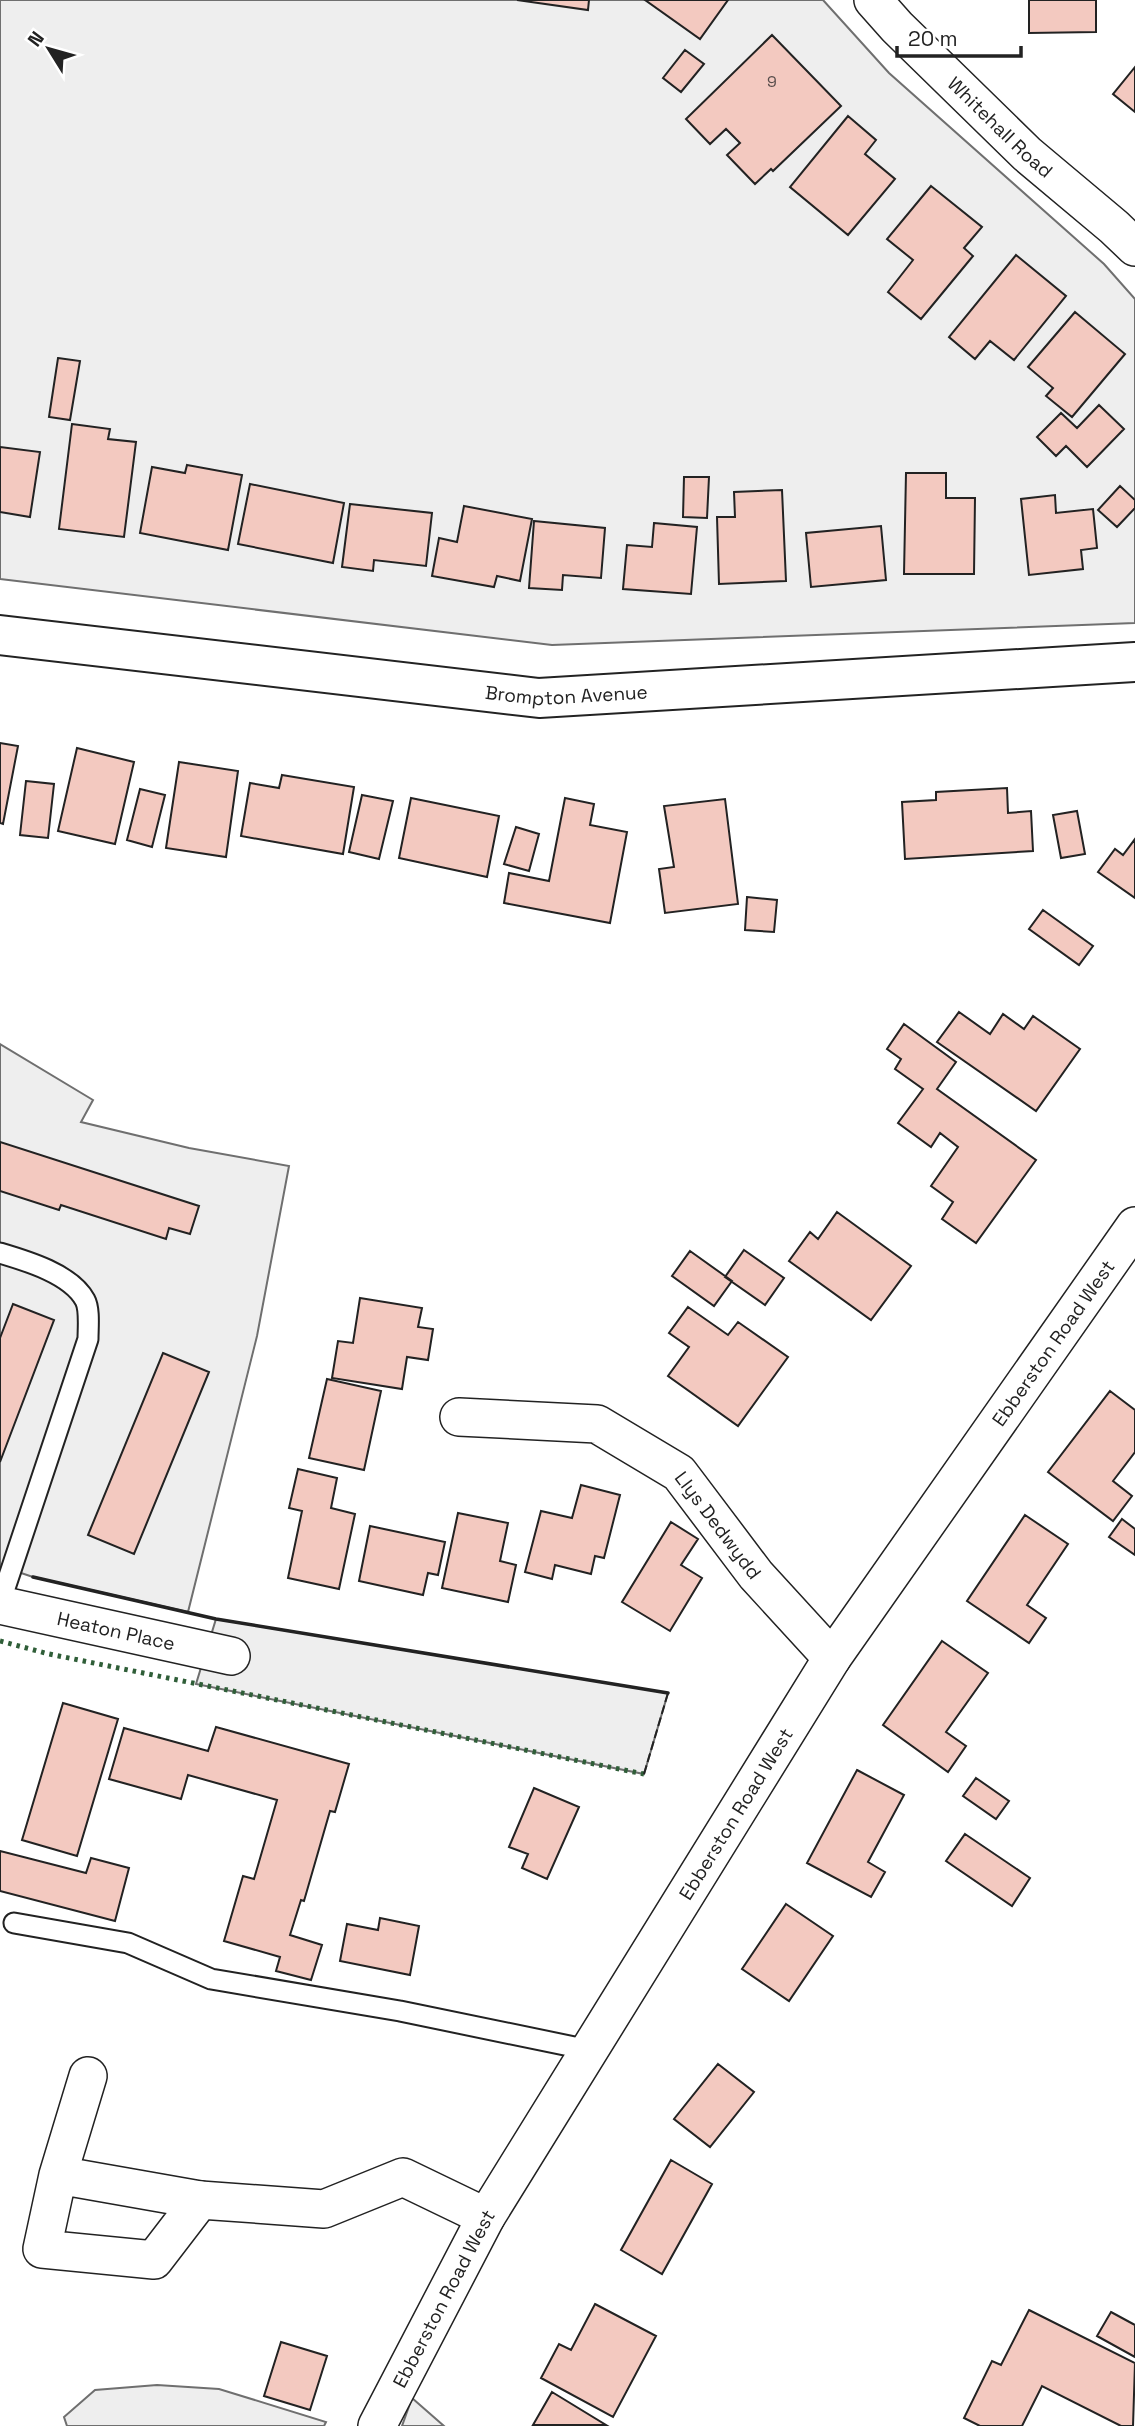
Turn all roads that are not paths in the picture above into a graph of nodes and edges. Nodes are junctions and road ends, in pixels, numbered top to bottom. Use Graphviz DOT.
graph roads {
  1 [pos="873,0"];
  2 [pos="1135,247"];
  3 [pos="0,635"];
  4 [pos="1135,662"];
  5 [pos="1135,1226"];
  6 [pos="0,1252"];
  7 [pos="459,1417"];
  8 [pos="0,1604"];
  9 [pos="231,1656"];
  10 [pos="832,1658"];
  11 [pos="14,1923"];
  12 [pos="589,2050"];
  13 [pos="88,2076"];
  14 [pos="58,2175"];
  15 [pos="200,2200"];
  16 [pos="485,2217"];
  17 [pos="377,2426"];
  1 -- 2 [label="street, Whitehall Road"];
  3 -- 4 [label="main road, Brompton Avenue"];
  5 -- 10 [label="street, Ebberston Road West"];
  6 -- 8 [label="lane"];
  7 -- 10 [label="street, Llys Dedwydd"];
  8 -- 9 [label="street, Heaton Place"];
  10 -- 12 [label="street, Ebberston Road West"];
  11 -- 12 [label="lane"];
  12 -- 16 [label="street, Ebberston Road West"];
  13 -- 14 [label="street"];
  14 -- 15 [label="street"];
  14 -- 15 [label="street"];
  15 -- 16 [label="street"];
  16 -- 17 [label="street, Ebberston Road West"];
}
